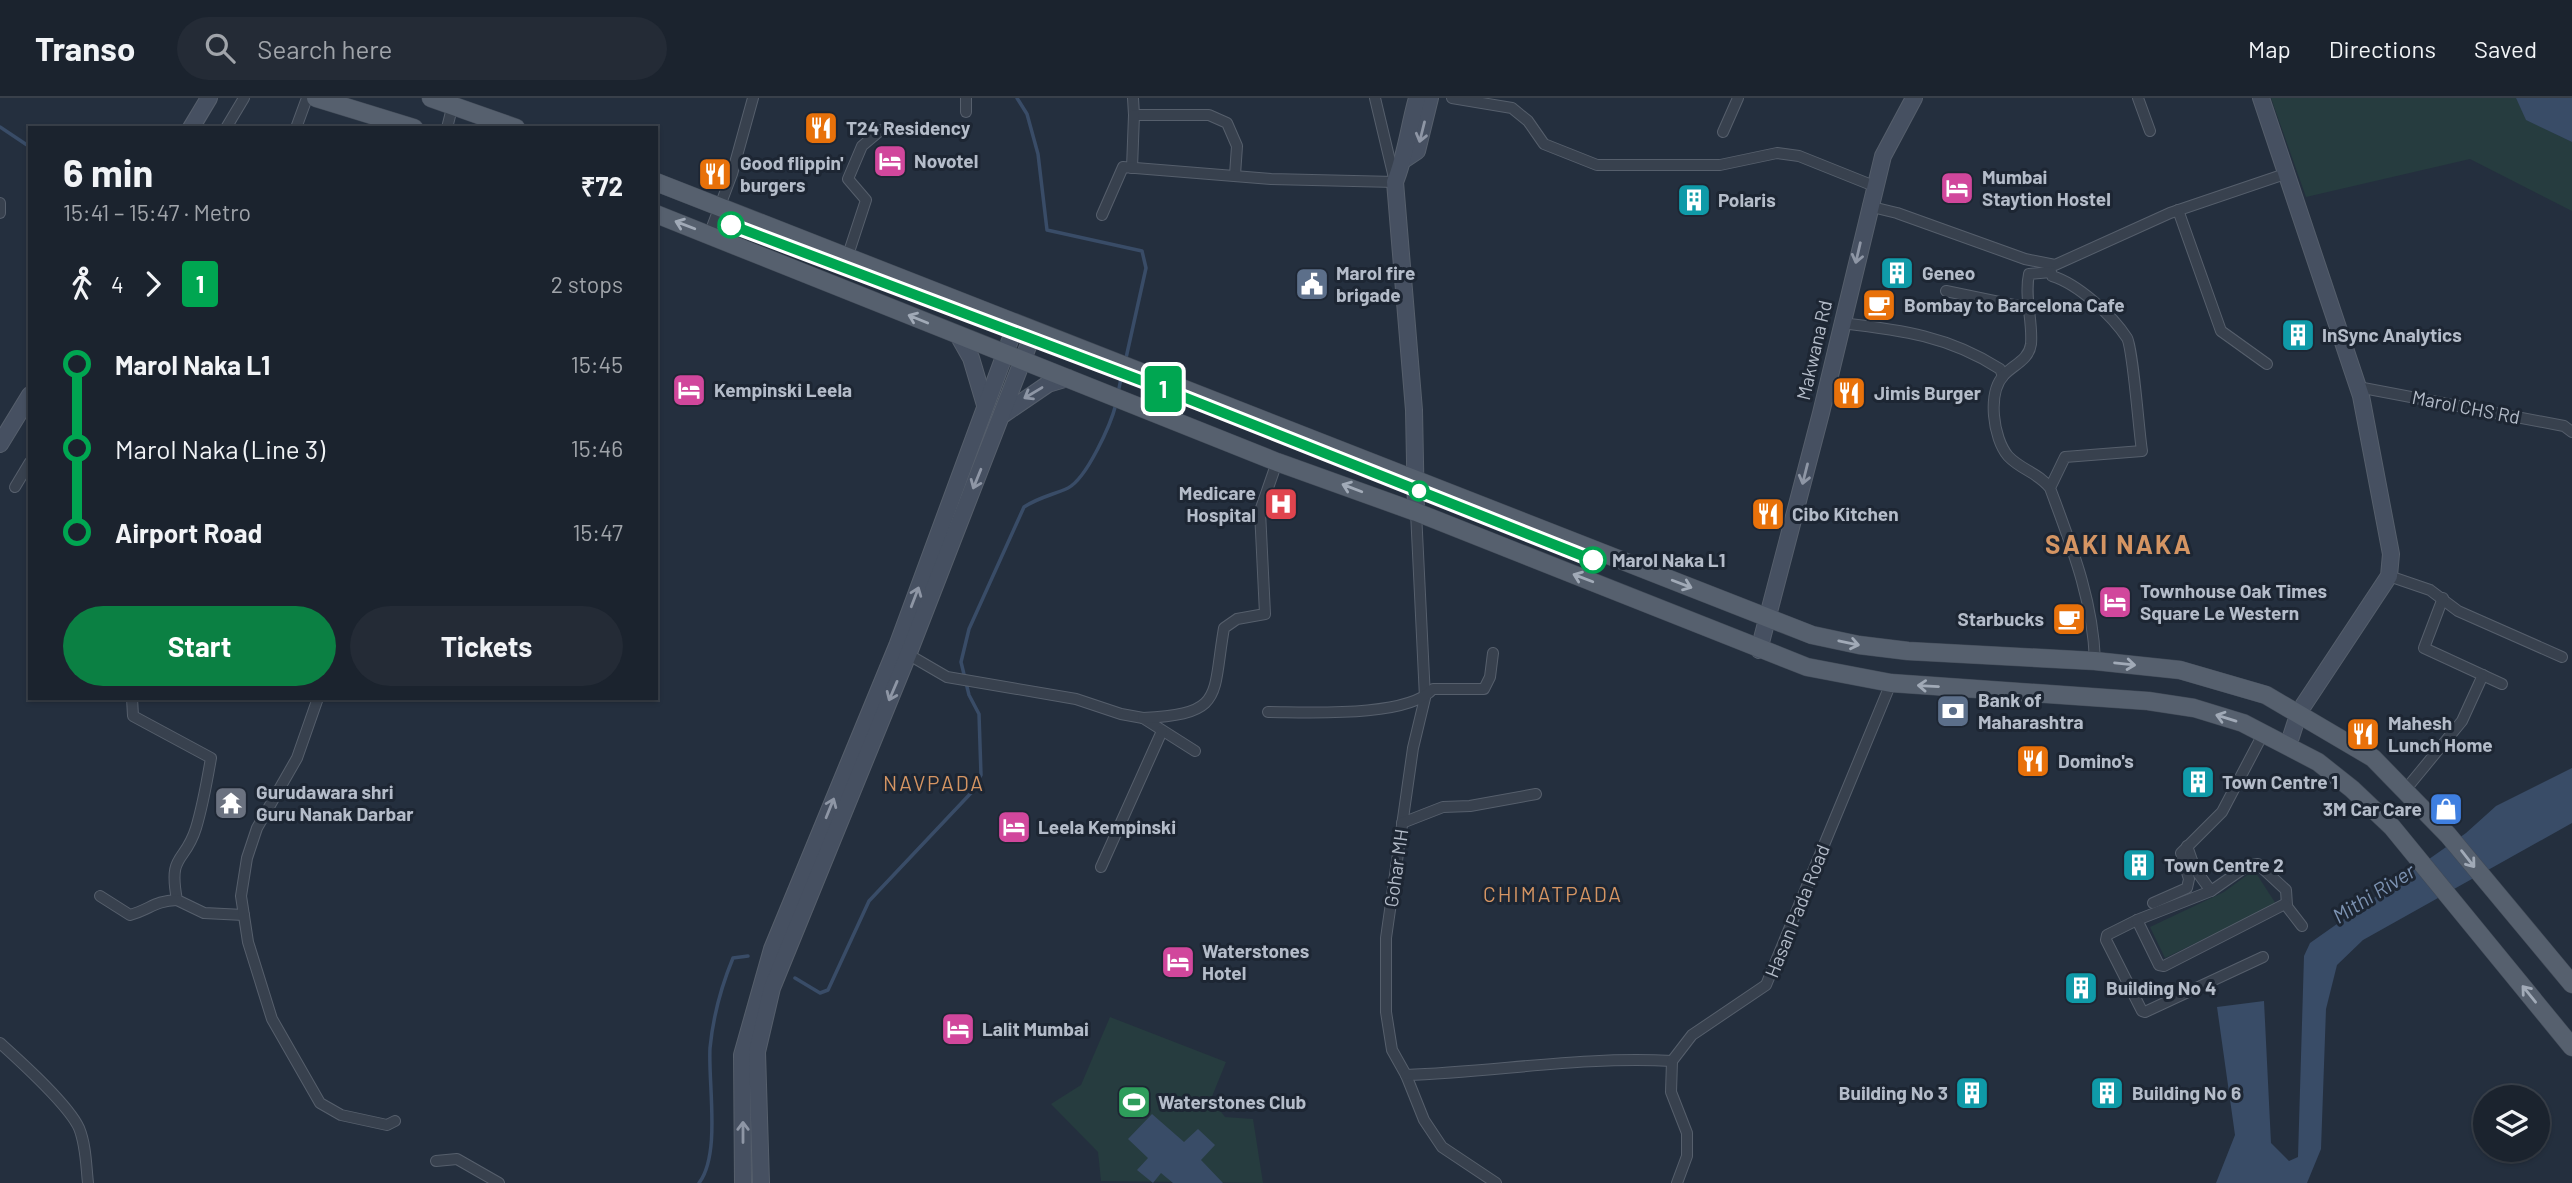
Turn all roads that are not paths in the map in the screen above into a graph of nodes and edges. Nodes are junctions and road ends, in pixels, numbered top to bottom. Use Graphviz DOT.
graph roads {
  1 [pos="209,98"];
  2 [pos="244,98"];
  3 [pos="307,98"];
  4 [pos="316,98"];
  5 [pos="431,98"];
  6 [pos="753,98"];
  7 [pos="966,98"];
  8 [pos="1133,98"];
  9 [pos="1375,98"];
  10 [pos="1417,98"];
  11 [pos="1430,98"];
  12 [pos="1452,98"];
  13 [pos="1738,98"];
  14 [pos="1914,98"];
  15 [pos="2138,98"];
  16 [pos="2261,98"];
  17 [pos="454,101"];
  18 [pos="966,112"];
  19 [pos="1134,116"];
  20 [pos="192,126"];
  21 [pos="227,126"];
  22 [pos="297,126"];
  23 [pos="407,126"];
  24 [pos="448,126"];
  25 [pos="511,126"];
  26 [pos="881,130"];
  27 [pos="2150,131"];
  28 [pos="1723,132"];
  29 [pos="1405,159"];
  30 [pos="1132,168"];
  31 [pos="2288,173"];
  32 [pos="1235,175"];
  33 [pos="1395,182"];
  34 [pos="658,183"];
  35 [pos="1874,186"];
  36 [pos="0,203"];
  37 [pos="1868,206"];
  38 [pos="720,207"];
  39 [pos="2178,210"];
  40 [pos="0,213"];
  41 [pos="658,215"];
  42 [pos="1102,215"];
  43 [pos="709,234"];
  44 [pos="847,258"];
  45 [pos="1946,291"];
  46 [pos="2028,308"];
  47 [pos="1842,323"];
  48 [pos="1016,324"];
  49 [pos="1034,331"];
  50 [pos="958,335"];
  51 [pos="1004,353"];
  52 [pos="1024,360"];
  53 [pos="2267,364"];
  54 [pos="2003,376"];
  55 [pos="1068,378"];
  56 [pos="2358,387"];
  57 [pos="28,398"];
  58 [pos="985,407"];
  59 [pos="1002,416"];
  60 [pos="2572,432"];
  61 [pos="0,444"];
  62 [pos="1330,445"];
  63 [pos="1277,462"];
  64 [pos="28,464"];
  65 [pos="1318,475"];
  66 [pos="1413,479"];
  67 [pos="15,486"];
  68 [pos="2050,488"];
  69 [pos="1416,512"];
  70 [pos="2389,576"];
  71 [pos="2444,598"];
  72 [pos="1768,617"];
  73 [pos="902,650"];
  74 [pos="1759,650"];
  75 [pos="1493,653"];
  76 [pos="2563,657"];
  77 [pos="2095,660"];
  78 [pos="2483,675"];
  79 [pos="1891,683"];
  80 [pos="2502,684"];
  81 [pos="1424,698"];
  82 [pos="132,700"];
  83 [pos="317,700"];
  84 [pos="1268,712"];
  85 [pos="2299,712"];
  86 [pos="1143,718"];
  87 [pos="1161,732"];
  88 [pos="2263,733"];
  89 [pos="2288,746"];
  90 [pos="1195,751"];
  91 [pos="2406,789"];
  92 [pos="1536,794"];
  93 [pos="1402,823"];
  94 [pos="2187,846"];
  95 [pos="1101,867"];
  96 [pos="2211,891"];
  97 [pos="100,896"];
  98 [pos="177,900"];
  99 [pos="2153,903"];
  100 [pos="2287,905"];
  101 [pos="244,915"];
  102 [pos="2137,920"];
  103 [pos="2302,926"];
  104 [pos="2263,957"];
  105 [pos="2572,984"];
  106 [pos="0,1044"];
  107 [pos="2572,1047"];
  108 [pos="1672,1061"];
  109 [pos="1406,1074"];
  110 [pos="395,1121"];
  111 [pos="436,1161"];
  112 [pos="88,1183"];
  113 [pos="499,1183"];
  114 [pos="743,1183"];
  115 [pos="761,1183"];
  116 [pos="1496,1183"];
  117 [pos="1677,1183"];
  1 -- 20 [label="main road"];
  2 -- 21 [label="street"];
  3 -- 22 [label="street"];
  4 -- 23 [label="main road"];
  5 -- 17 [label="main road"];
  6 -- 38 [label="street"];
  7 -- 18 [label="street"];
  8 -- 19 [label="street"];
  9 -- 33 [label="street"];
  10 -- 29 [label="main road"];
  11 -- 29 [label="main road, one-way"];
  12 -- 35 [label="street"];
  13 -- 28 [label="street"];
  14 -- 35 [label="main road, Makwana Rd"];
  15 -- 27 [label="street"];
  16 -- 31 [label="main road"];
  17 -- 24 [label="street"];
  17 -- 25 [label="main road"];
  19 -- 30 [label="street"];
  19 -- 32 [label="street"];
  26 -- 44 [label="street"];
  29 -- 33 [label="main road"];
  30 -- 32 [label="street"];
  30 -- 42 [label="street"];
  31 -- 39 [label="street"];
  31 -- 56 [label="main road"];
  32 -- 33 [label="street"];
  33 -- 66 [label="main road"];
  34 -- 38 [label="main road"];
  35 -- 37 [label="main road, Makwana Rd"];
  36 -- 40 [label="street"];
  37 -- 39 [label="street"];
  37 -- 47 [label="main road, Makwana Rd, one-way"];
  38 -- 43 [label="street"];
  38 -- 44 [label="main road"];
  39 -- 53 [label="street"];
  43 -- 41 [label="main road, one-way"];
  50 -- 43 [label="main road, one-way"];
  44 -- 48 [label="main road"];
  45 -- 46 [label="street"];
  46 -- 54 [label="street"];
  46 -- 68 [label="street"];
  47 -- 54 [label="street"];
  47 -- 72 [label="main road, Makwana Rd, one-way"];
  48 -- 49 [label="main road"];
  48 -- 51 [label="main road"];
  49 -- 52 [label="main road"];
  49 -- 62 [label="main road"];
  50 -- 51 [label="main road"];
  50 -- 58 [label="main road"];
  51 -- 52 [label="main road"];
  51 -- 58 [label="main road"];
  52 -- 55 [label="main road"];
  52 -- 59 [label="main road"];
  54 -- 68 [label="street"];
  55 -- 59 [label="main road, one-way"];
  55 -- 63 [label="main road"];
  56 -- 60 [label="street, Marol CHS Rd"];
  56 -- 70 [label="main road"];
  57 -- 61 [label="main road"];
  73 -- 58 [label="main road, one-way"];
  59 -- 73 [label="main road, one-way"];
  62 -- 65 [label="main road"];
  62 -- 66 [label="main road"];
  63 -- 65 [label="main road"];
  63 -- 86 [label="street"];
  64 -- 67 [label="street"];
  69 -- 65 [label="main road, one-way"];
  66 -- 69 [label="main road"];
  66 -- 72 [label="main road, one-way"];
  68 -- 77 [label="street"];
  74 -- 69 [label="main road, one-way"];
  69 -- 81 [label="street, Gohar MH"];
  70 -- 71 [label="street"];
  70 -- 85 [label="main road"];
  71 -- 76 [label="street"];
  71 -- 78 [label="street"];
  72 -- 74 [label="main road, Makwana Rd"];
  72 -- 77 [label="main road, one-way"];
  73 -- 86 [label="street"];
  114 -- 73 [label="main road, one-way"];
  73 -- 115 [label="main road, one-way"];
  74 -- 79 [label="main road"];
  75 -- 81 [label="street"];
  77 -- 85 [label="main road, one-way"];
  78 -- 80 [label="street"];
  78 -- 91 [label="street"];
  88 -- 79 [label="main road, one-way"];
  79 -- 108 [label="street, Hasan Pada Road"];
  81 -- 84 [label="street"];
  81 -- 93 [label="street, Gohar MH"];
  82 -- 98 [label="street"];
  83 -- 101 [label="street"];
  85 -- 89 [label="main road"];
  85 -- 91 [label="main road"];
  86 -- 87 [label="street"];
  87 -- 90 [label="street"];
  87 -- 95 [label="street"];
  88 -- 89 [label="main road"];
  88 -- 94 [label="street"];
  107 -- 89 [label="main road, one-way"];
  91 -- 105 [label="main road, one-way"];
  92 -- 93 [label="street"];
  93 -- 109 [label="street, Gohar MH"];
  94 -- 96 [label="street"];
  94 -- 99 [label="street"];
  96 -- 100 [label="street"];
  96 -- 102 [label="street"];
  97 -- 98 [label="street"];
  98 -- 101 [label="street"];
  100 -- 102 [label="street"];
  100 -- 103 [label="street"];
  101 -- 110 [label="street"];
  102 -- 104 [label="street"];
  106 -- 112 [label="street"];
  108 -- 109 [label="street"];
  108 -- 117 [label="street"];
  109 -- 116 [label="street, Gohar MH"];
  111 -- 113 [label="street"];
}
